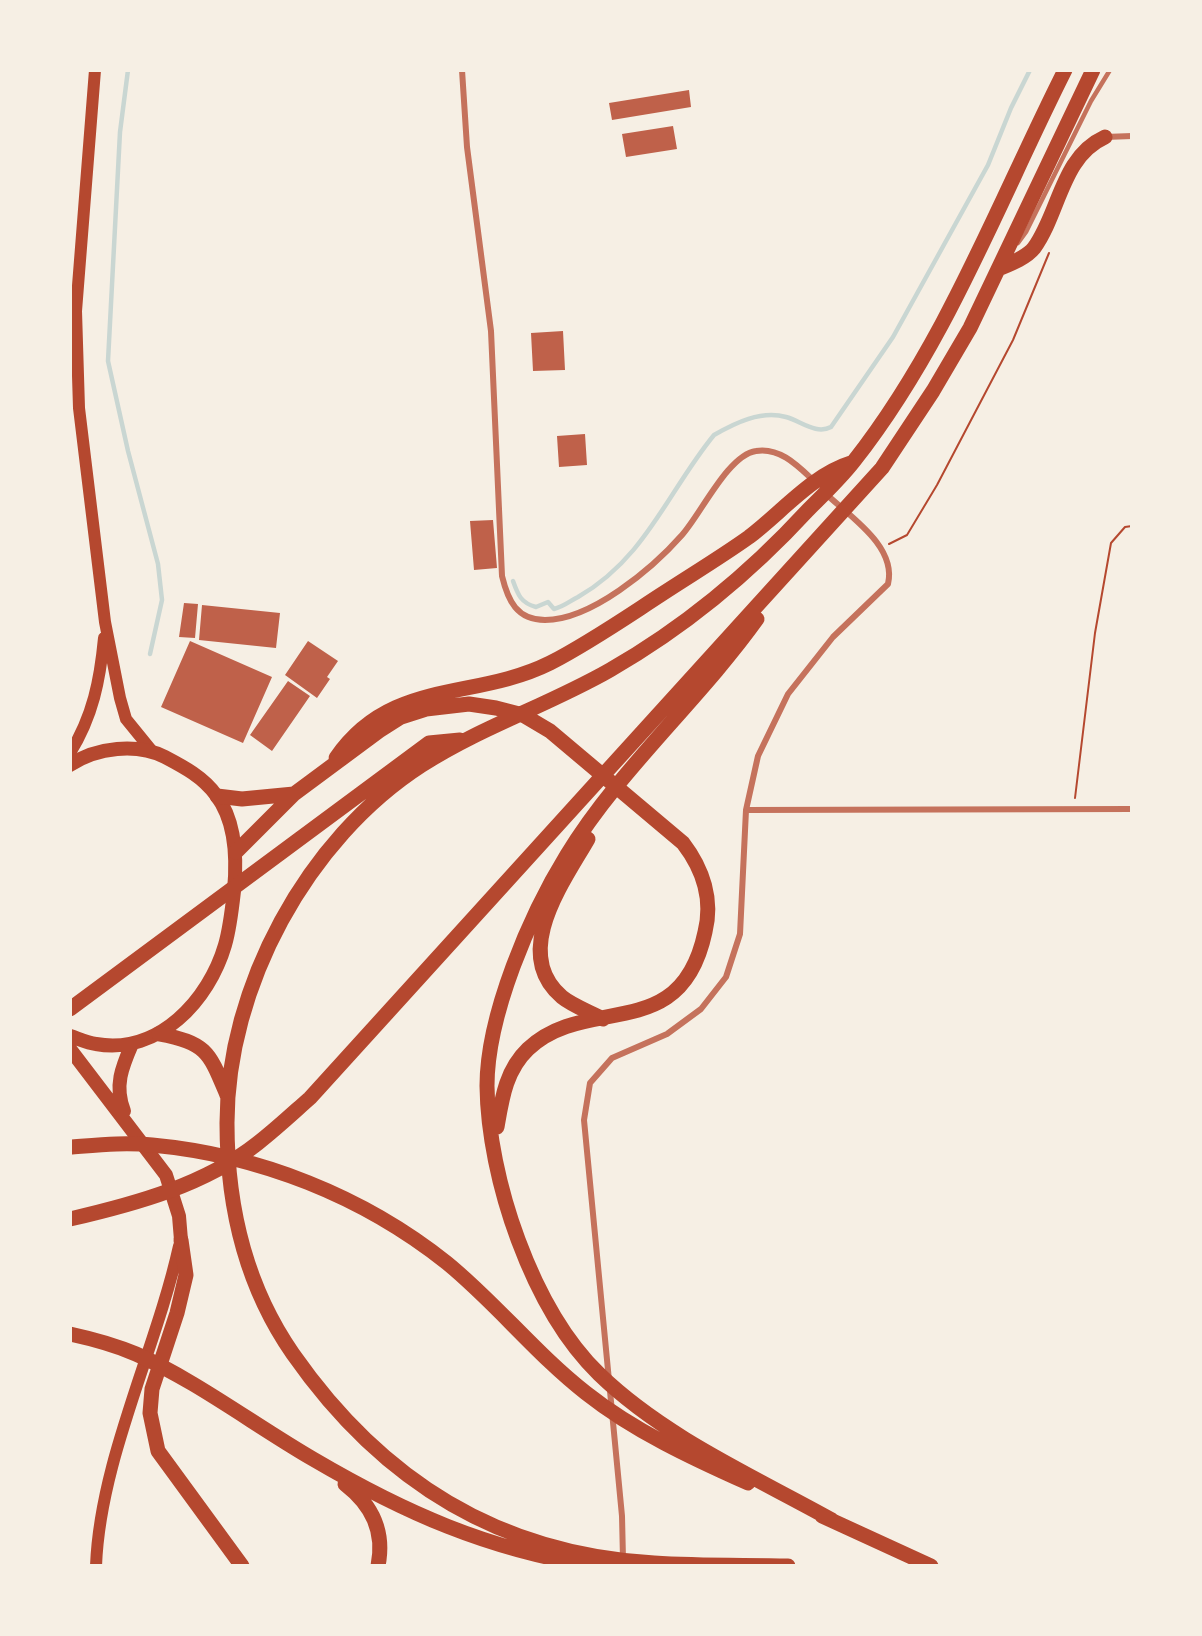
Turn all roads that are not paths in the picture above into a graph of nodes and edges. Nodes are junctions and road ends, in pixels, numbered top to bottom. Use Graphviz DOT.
graph roads {
  1 [pos="96,70"];
  2 [pos="462,70"];
  3 [pos="1065,70"];
  4 [pos="1093,70"];
  5 [pos="1110,70"];
  6 [pos="1131,136"];
  7 [pos="1105,137"];
  8 [pos="998,269"];
  9 [pos="854,462"];
  10 [pos="797,563"];
  11 [pos="105,622"];
  12 [pos="466,740"];
  13 [pos="152,751"];
  14 [pos="70,753"];
  15 [pos="70,765"];
  16 [pos="330,767"];
  17 [pos="294,794"];
  18 [pos="218,796"];
  19 [pos="608,800"];
  20 [pos="1131,809"];
  21 [pos="746,810"];
  22 [pos="236,859"];
  23 [pos="70,1009"];
  24 [pos="603,1018"];
  25 [pos="159,1034"];
  26 [pos="70,1036"];
  27 [pos="132,1044"];
  28 [pos="70,1049"];
  29 [pos="227,1095"];
  30 [pos="129,1124"];
  31 [pos="494,1143"];
  32 [pos="70,1147"];
  33 [pos="70,1219"];
  34 [pos="181,1240"];
  35 [pos="70,1334"];
  36 [pos="146,1384"];
  37 [pos="314,1460"];
  38 [pos="831,1520"];
  39 [pos="596,1561"];
  40 [pos="698,1565"];
  41 [pos="96,1566"];
  42 [pos="242,1566"];
  43 [pos="378,1566"];
  44 [pos="623,1566"];
  45 [pos="788,1566"];
  46 [pos="931,1566"];
  1 -- 11 [label="main road"];
  2 -- 21 [label="street"];
  3 -- 9 [label="highway"];
  4 -- 8 [label="highway"];
  5 -- 8 [label="lane"];
  6 -- 7 [label="street"];
  7 -- 8 [label="highway"];
  8 -- 10 [label="highway"];
  9 -- 12 [label="highway"];
  9 -- 16 [label="highway"];
  10 -- 19 [label="highway"];
  10 -- 33 [label="highway"];
  11 -- 13 [label="main road"];
  11 -- 14 [label="main road"];
  12 -- 23 [label="highway"];
  12 -- 29 [label="highway"];
  13 -- 15 [label="main road"];
  13 -- 18 [label="main road"];
  16 -- 17 [label="highway"];
  16 -- 24 [label="highway"];
  17 -- 18 [label="highway"];
  17 -- 22 [label="highway"];
  18 -- 22 [label="main road"];
  19 -- 24 [label="highway"];
  19 -- 31 [label="highway"];
  20 -- 21 [label="street"];
  21 -- 44 [label="street"];
  22 -- 25 [label="main road"];
  24 -- 31 [label="highway"];
  25 -- 27 [label="main road"];
  25 -- 29 [label="highway"];
  26 -- 27 [label="main road"];
  27 -- 30 [label="main road"];
  28 -- 30 [label="main road"];
  29 -- 39 [label="highway"];
  30 -- 34 [label="main road"];
  31 -- 38 [label="highway"];
  32 -- 38 [label="highway"];
  34 -- 36 [label="highway"];
  35 -- 37 [label="highway"];
  36 -- 41 [label="main road"];
  36 -- 42 [label="highway"];
  37 -- 39 [label="highway"];
  37 -- 43 [label="highway"];
  38 -- 46 [label="highway"];
  39 -- 40 [label="highway"];
  40 -- 45 [label="highway"];
}
